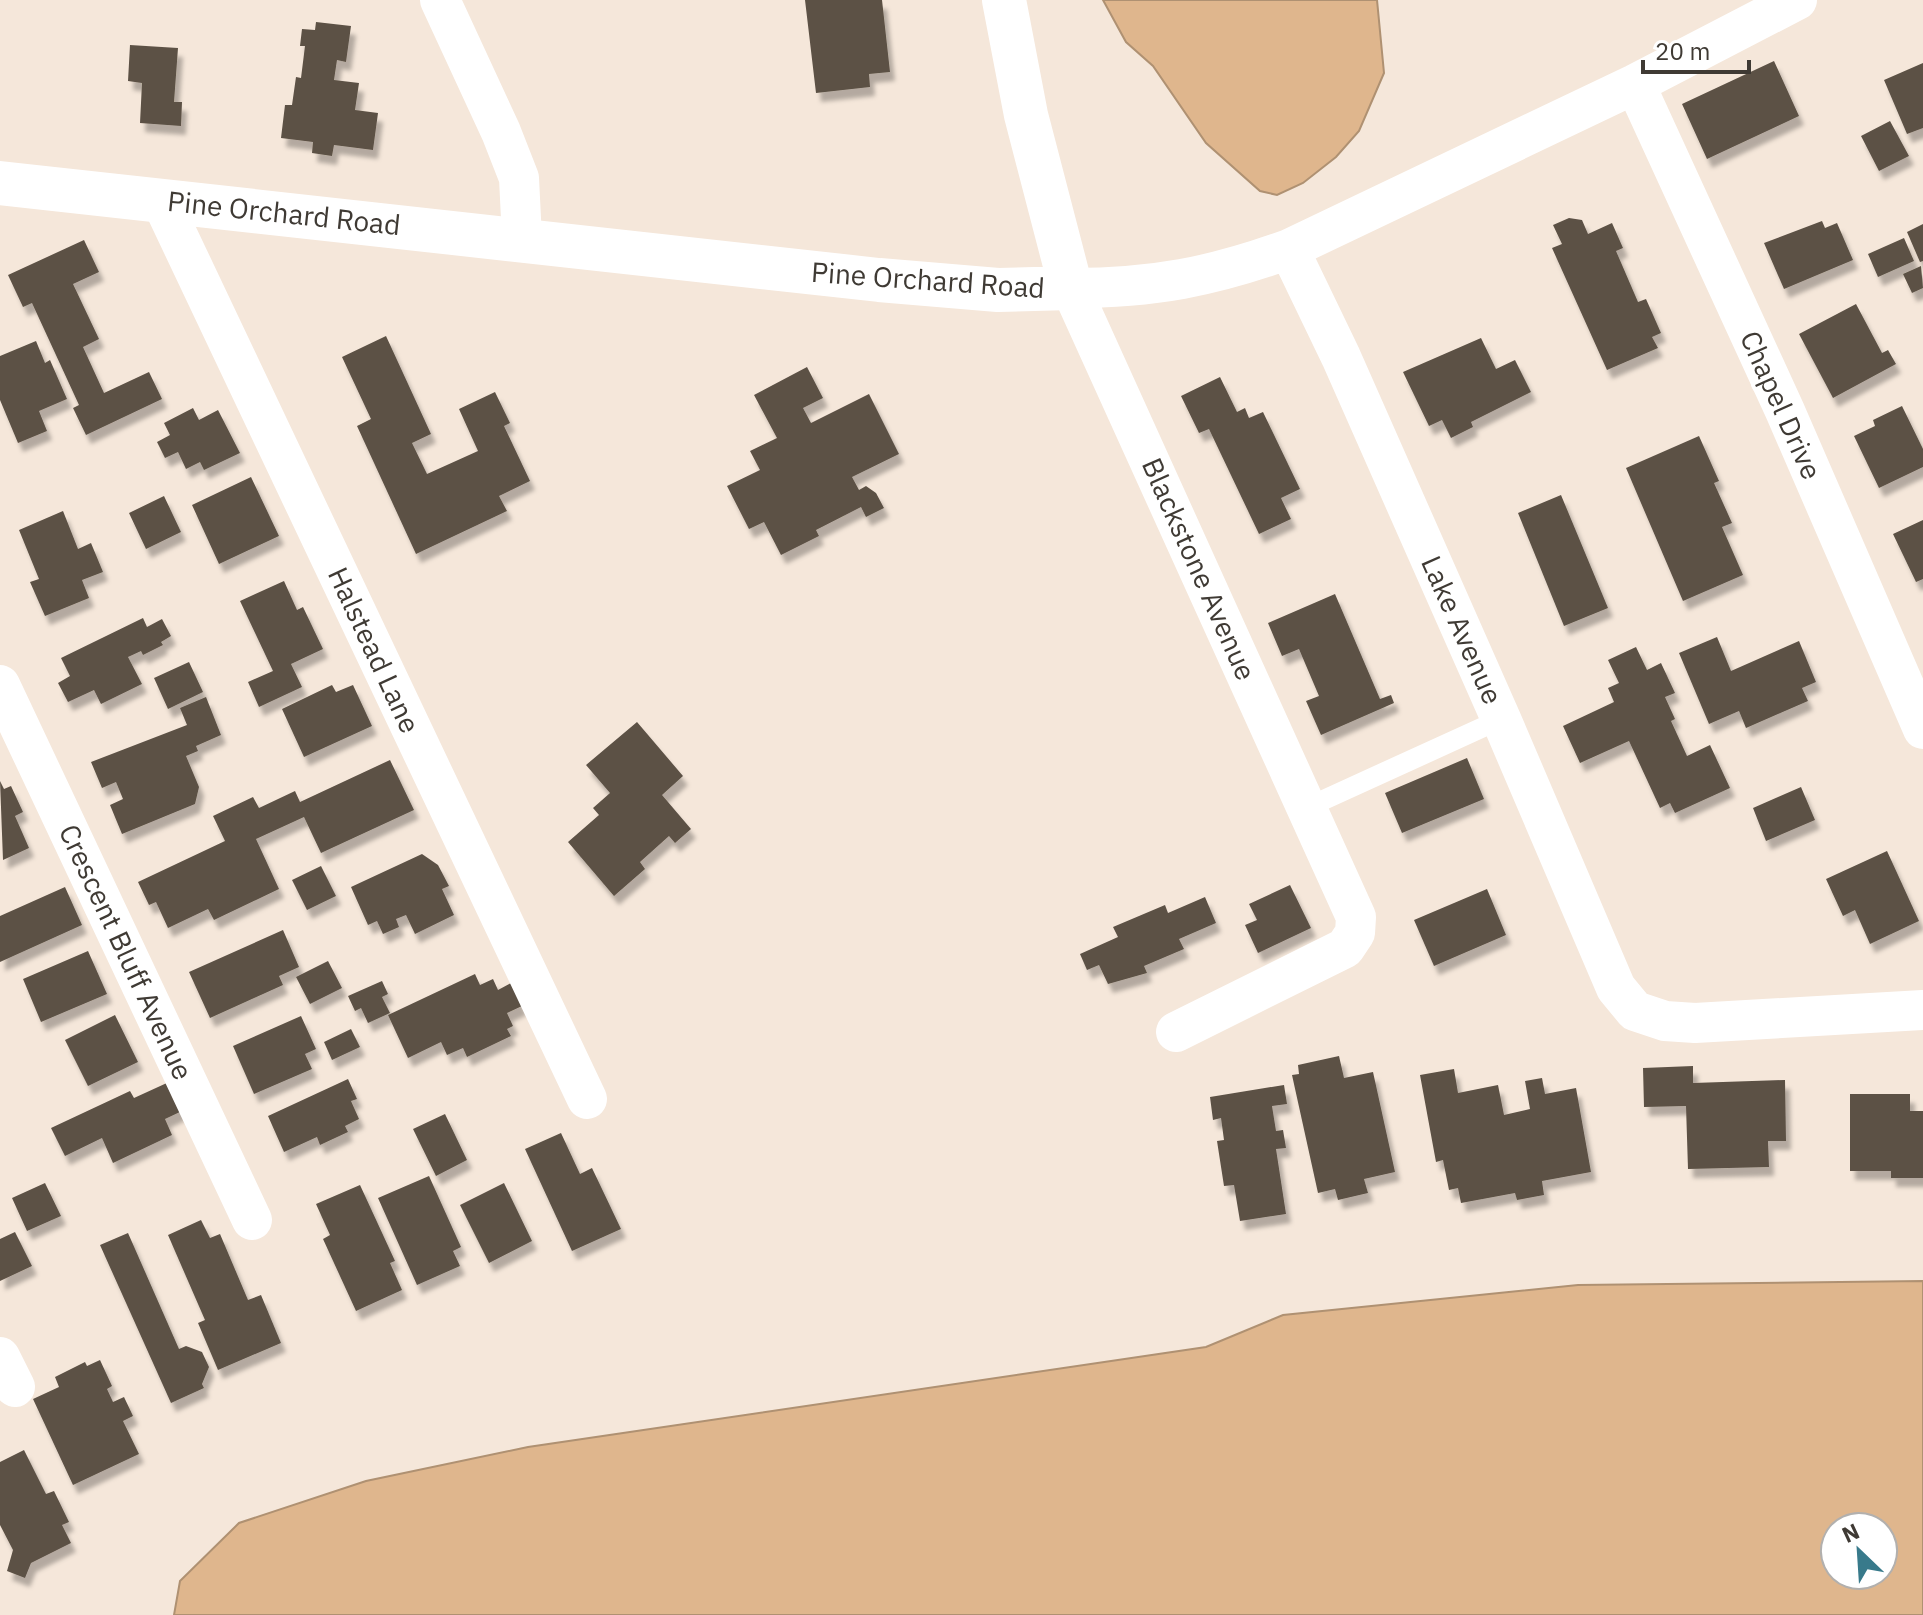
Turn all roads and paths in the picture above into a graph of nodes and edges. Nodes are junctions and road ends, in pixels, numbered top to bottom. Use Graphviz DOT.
graph roads {
  1 [pos="440,0"];
  2 [pos="1004,0"];
  3 [pos="1797,0"];
  4 [pos="1635,84"];
  5 [pos="0,183"];
  6 [pos="161,200"];
  7 [pos="522,239"];
  8 [pos="1289,249"];
  9 [pos="1071,288"];
  10 [pos="0,685"];
  11 [pos="1501,719"];
  12 [pos="1923,729"];
  13 [pos="1306,808"];
  14 [pos="1923,1010"];
  15 [pos="1176,1032"];
  16 [pos="587,1099"];
  17 [pos="252,1220"];
  1 -- 7 [label="street"];
  2 -- 9 [label="main road, Blackstone Avenue"];
  3 -- 4 [label="street, Pine Orchard Road"];
  4 -- 8 [label="street, Pine Orchard Road"];
  4 -- 12 [label="street, Chapel Drive"];
  5 -- 6 [label="main road, Pine Orchard Road"];
  6 -- 7 [label="main road, Pine Orchard Road"];
  6 -- 16 [label="street, Halstead Lane"];
  7 -- 9 [label="main road, Pine Orchard Road"];
  8 -- 9 [label="street, Pine Orchard Road"];
  8 -- 11 [label="street, Lake Avenue"];
  9 -- 13 [label="street, Blackstone Avenue"];
  10 -- 17 [label="street, Crescent Bluff Avenue"];
  11 -- 13 [label="lane"];
  11 -- 14 [label="street, Lake Avenue"];
  13 -- 15 [label="street, Blackstone Avenue"];
}
